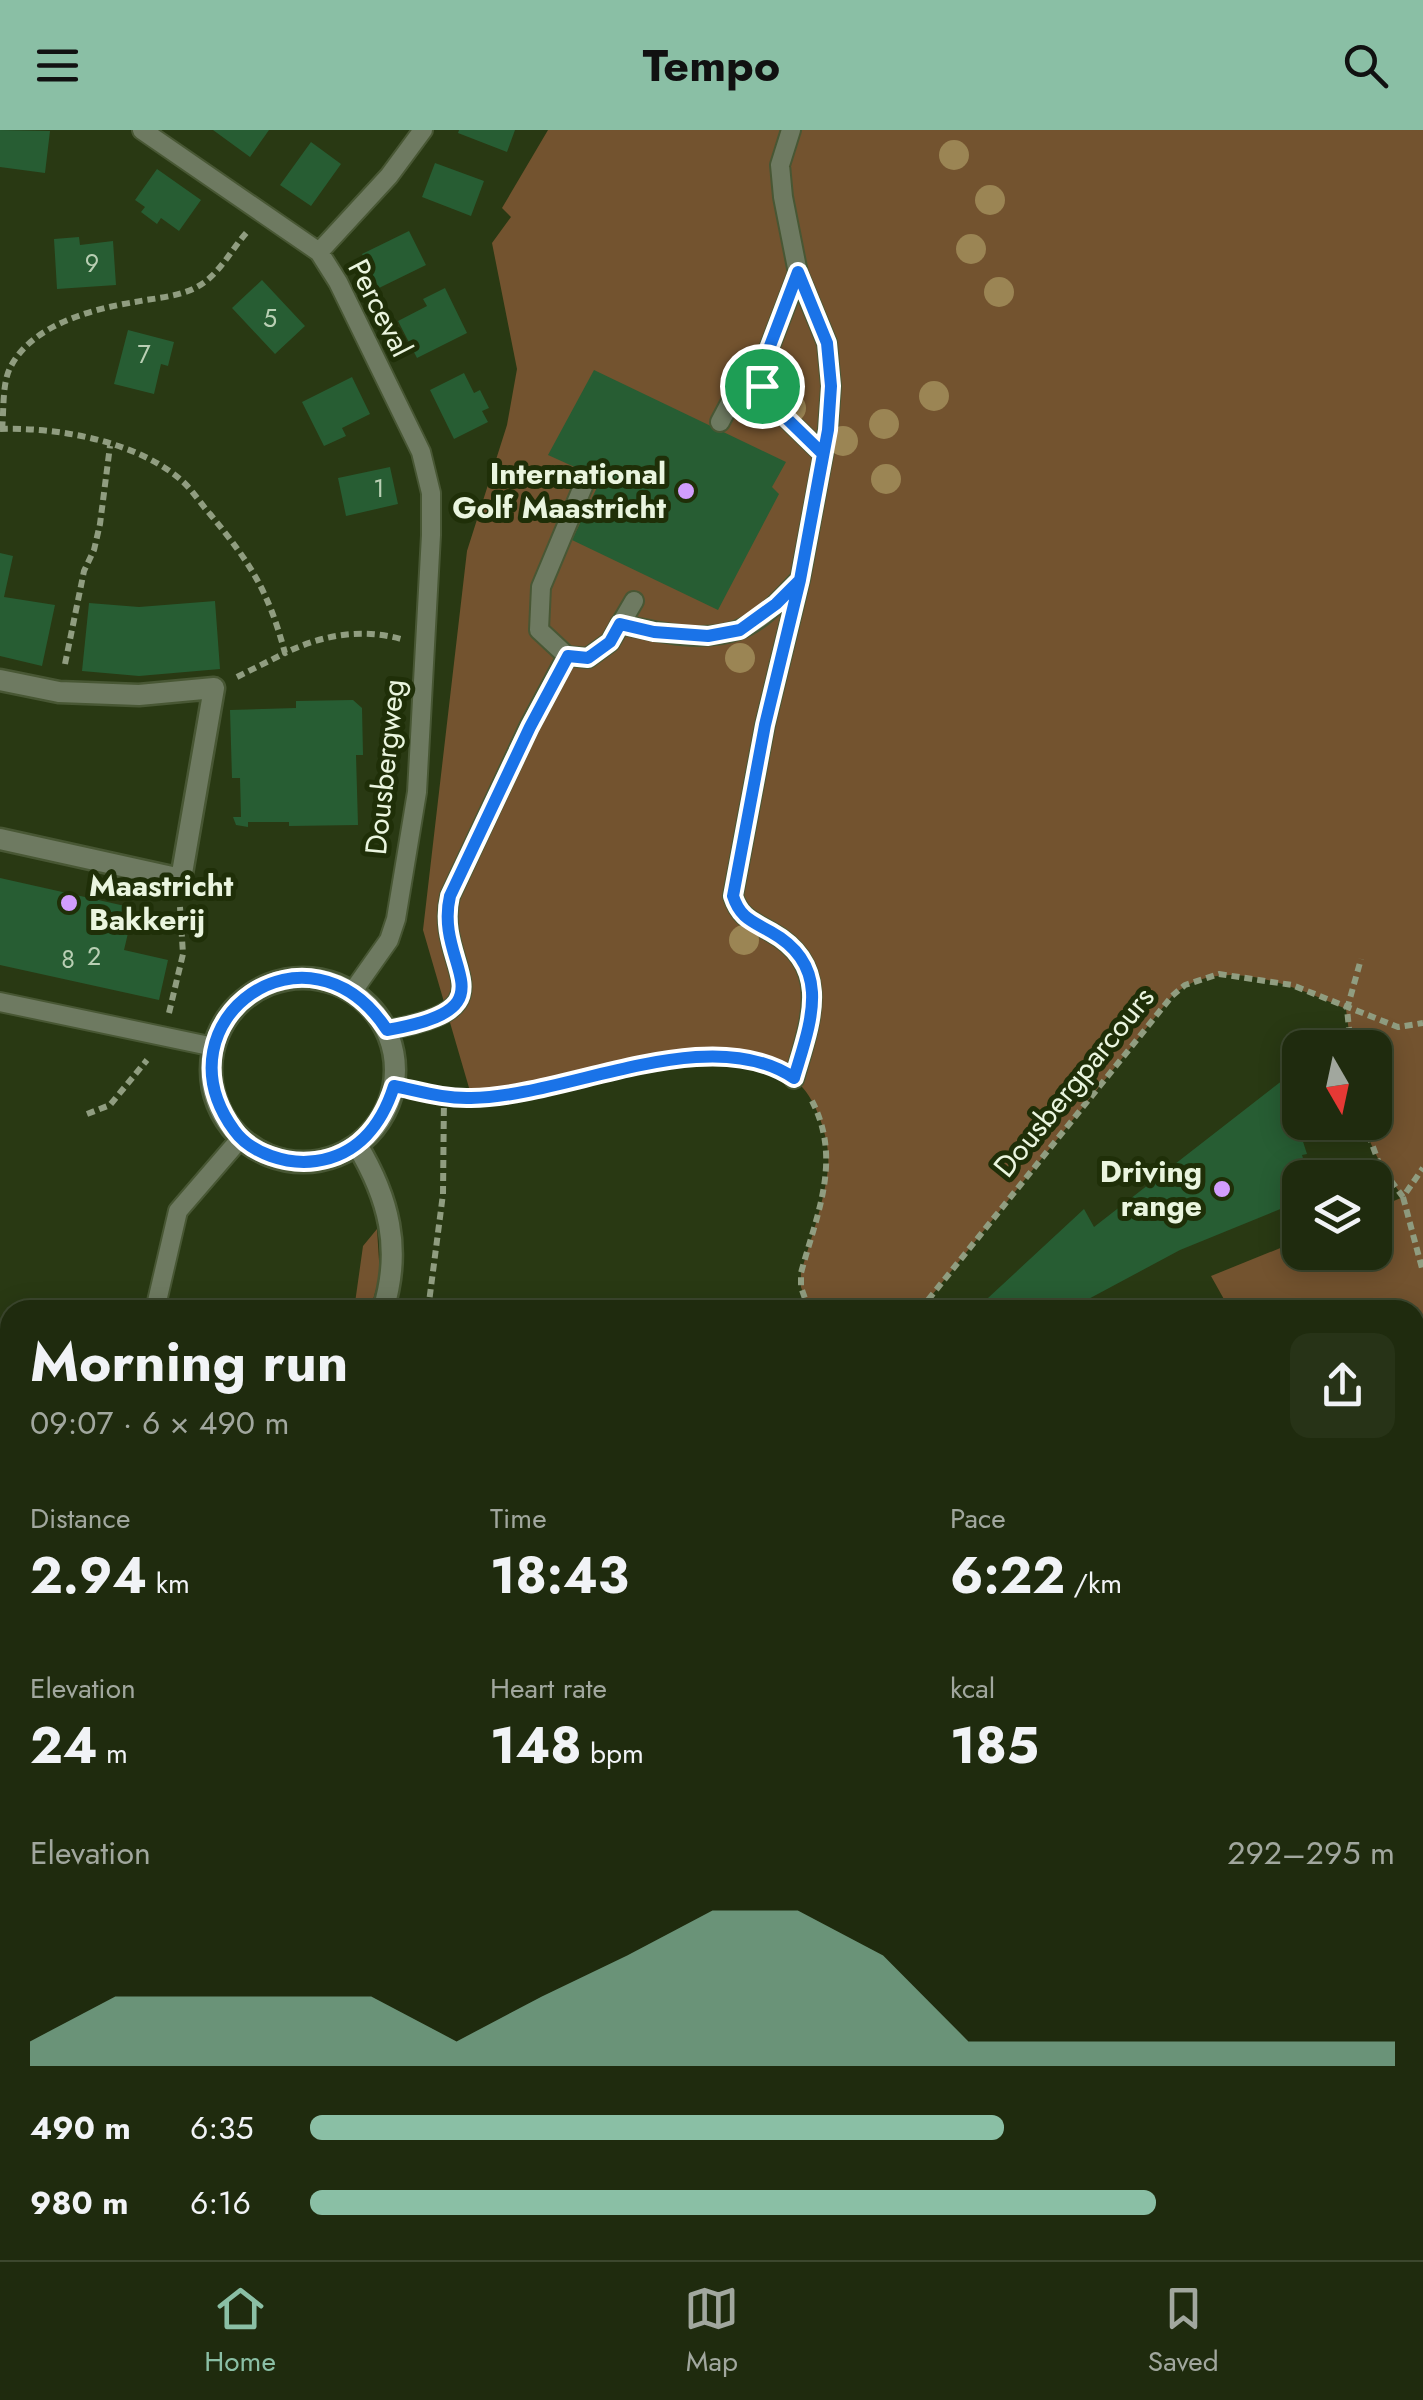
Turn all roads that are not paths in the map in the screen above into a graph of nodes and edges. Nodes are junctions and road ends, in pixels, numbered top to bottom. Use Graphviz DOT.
graph roads {
  1 [pos="142,130"];
  2 [pos="423,130"];
  3 [pos="791,130"];
  4 [pos="319,252"];
  5 [pos="798,272"];
  6 [pos="762,367"];
  7 [pos="720,422"];
  8 [pos="823,454"];
  9 [pos="587,477"];
  10 [pos="431,536"];
  11 [pos="800,580"];
  12 [pos="634,601"];
  13 [pos="620,624"];
  14 [pos="568,656"];
  15 [pos="0,680"];
  16 [pos="0,839"];
  17 [pos="352,991"];
  18 [pos="0,1002"];
  19 [pos="387,1030"];
  20 [pos="214,1047"];
  21 [pos="794,1078"];
  22 [pos="240,1139"];
  23 [pos="357,1144"];
  24 [pos="157,1300"];
  25 [pos="386,1300"];
  1 -- 4 [label="lane, Perceval"];
  2 -- 4 [label="lane"];
  3 -- 5 [label="lane"];
  4 -- 10 [label="lane, Perceval"];
  5 -- 6 [label="lane"];
  5 -- 8 [label="lane"];
  6 -- 7 [label="lane"];
  6 -- 8 [label="lane"];
  8 -- 11 [label="lane"];
  9 -- 14 [label="lane"];
  10 -- 17 [label="lane, Dousbergweg"];
  11 -- 13 [label="lane"];
  11 -- 21 [label="lane"];
  12 -- 13 [label="lane"];
  13 -- 14 [label="lane"];
  14 -- 19 [label="lane"];
  15 -- 16 [label="street"];
  17 -- 19 [label="street"];
  17 -- 20 [label="street"];
  18 -- 20 [label="lane"];
  19 -- 23 [label="street"];
  20 -- 22 [label="street"];
  22 -- 23 [label="street"];
  22 -- 24 [label="lane"];
  23 -- 25 [label="street"];
}
